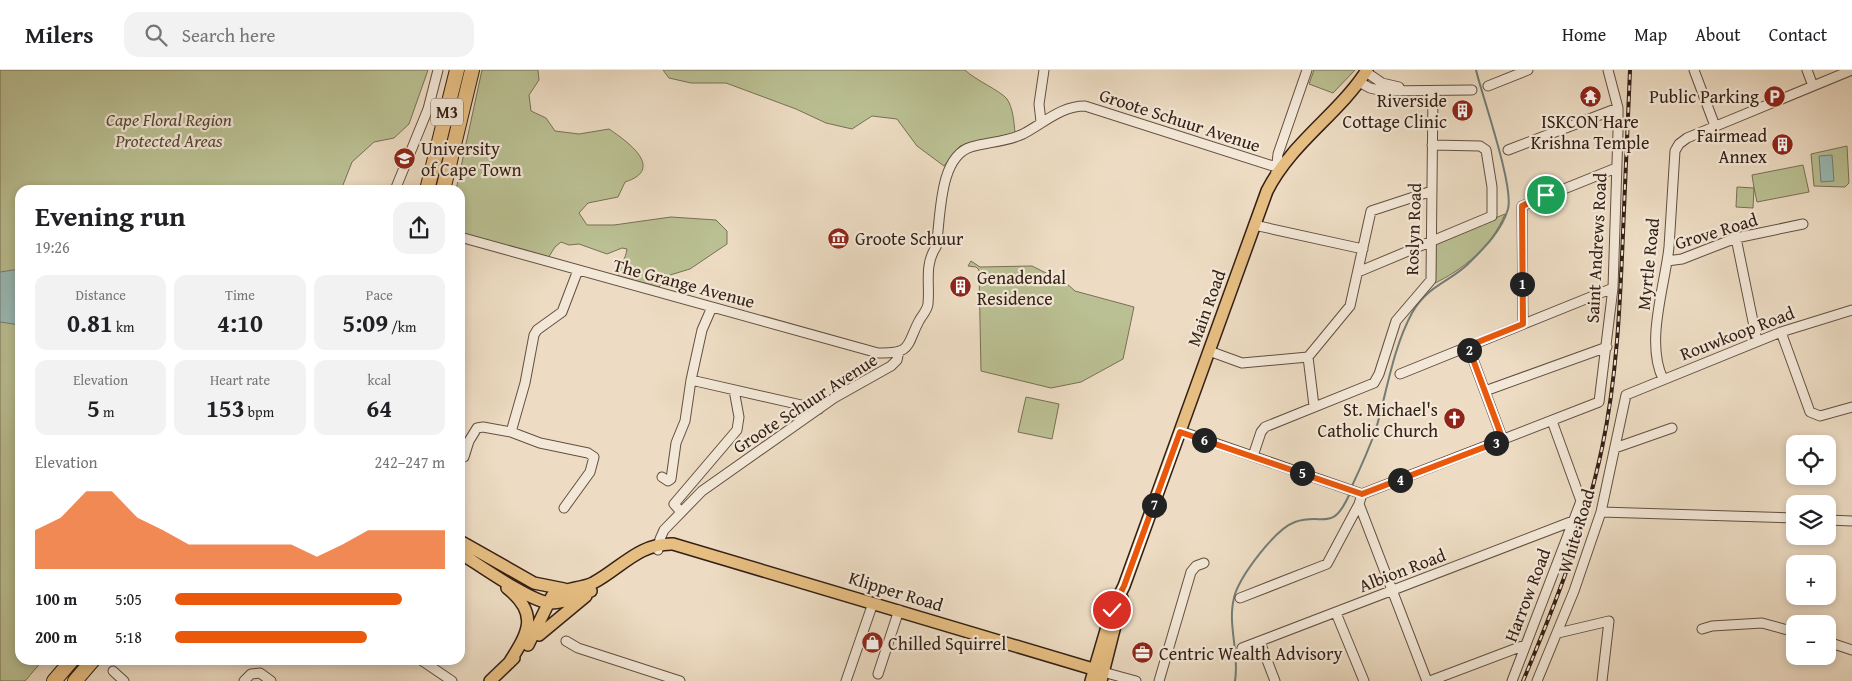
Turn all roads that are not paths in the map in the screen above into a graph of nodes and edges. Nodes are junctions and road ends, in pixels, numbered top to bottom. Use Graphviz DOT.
graph roads {
  1 [pos="438,70"];
  2 [pos="457,70"];
  3 [pos="472,70"];
  4 [pos="1044,70"];
  5 [pos="1307,70"];
  6 [pos="1528,70"];
  7 [pos="1608,70"];
  8 [pos="1694,70"];
  9 [pos="1807,70"];
  10 [pos="1852,70"];
  11 [pos="1364,75"];
  12 [pos="1488,86"];
  13 [pos="1813,86"];
  14 [pos="1472,90"];
  15 [pos="1433,91"];
  16 [pos="1618,108"];
  17 [pos="1041,122"];
  18 [pos="1715,126"];
  19 [pos="1432,146"];
  20 [pos="1508,150"];
  21 [pos="436,154"];
  22 [pos="1616,168"];
  23 [pos="1276,170"];
  24 [pos="397,185"];
  25 [pos="424,185"];
  26 [pos="428,185"];
  27 [pos="444,185"];
  28 [pos="1432,191"];
  29 [pos="1254,224"];
  30 [pos="1803,224"];
  31 [pos="465,238"];
  32 [pos="1736,238"];
  33 [pos="1432,241"];
  34 [pos="1363,248"];
  35 [pos="1667,262"];
  36 [pos="578,270"];
  37 [pos="1358,272"];
  38 [pos="1613,288"];
  39 [pos="712,307"];
  40 [pos="1852,310"];
  41 [pos="1523,324"];
  42 [pos="1781,332"];
  43 [pos="1757,341"];
  44 [pos="1468,346"];
  45 [pos="1607,347"];
  46 [pos="899,351"];
  47 [pos="1209,351"];
  48 [pos="1308,357"];
  49 [pos="1400,374"];
  50 [pos="1663,379"];
  51 [pos="691,380"];
  52 [pos="734,390"];
  53 [pos="1634,390"];
  54 [pos="1485,391"];
  55 [pos="1314,406"];
  56 [pos="1852,407"];
  57 [pos="819,409"];
  58 [pos="1552,421"];
  59 [pos="1672,428"];
  60 [pos="511,432"];
  61 [pos="1180,432"];
  62 [pos="1503,440"];
  63 [pos="1615,448"];
  64 [pos="465,454"];
  65 [pos="1253,456"];
  66 [pos="662,477"];
  67 [pos="1355,491"];
  68 [pos="1359,504"];
  69 [pos="564,508"];
  70 [pos="681,512"];
  71 [pos="1601,512"];
  72 [pos="1786,518"];
  73 [pos="1836,520"];
  74 [pos="1573,521"];
  75 [pos="1852,521"];
  76 [pos="465,544"];
  77 [pos="658,548"];
  78 [pos="481,553"];
  79 [pos="465,556"];
  80 [pos="1204,563"];
  81 [pos="487,569"];
  82 [pos="595,589"];
  83 [pos="568,590"];
  84 [pos="1392,591"];
  85 [pos="1240,598"];
  86 [pos="549,601"];
  87 [pos="873,602"];
  88 [pos="899,610"];
  89 [pos="1336,612"];
  90 [pos="1702,629"];
  91 [pos="1786,630"];
  92 [pos="1558,633"];
  93 [pos="539,635"];
  94 [pos="566,641"];
  95 [pos="1260,642"];
  96 [pos="528,645"];
  97 [pos="1525,645"];
  98 [pos="1836,645"];
  99 [pos="1242,648"];
  100 [pos="1852,650"];
  101 [pos="509,663"];
  102 [pos="68,665"];
  103 [pos="89,665"];
  104 [pos="428,665"];
  105 [pos="113,672"];
  106 [pos="878,674"];
  107 [pos="1098,676"];
  108 [pos="495,679"];
  109 [pos="54,681"];
  110 [pos="75,681"];
  111 [pos="124,681"];
  112 [pos="244,681"];
  113 [pos="271,681"];
  114 [pos="452,681"];
  115 [pos="680,681"];
  116 [pos="846,681"];
  117 [pos="1136,681"];
  118 [pos="1159,681"];
  119 [pos="1275,681"];
  120 [pos="1364,681"];
  121 [pos="1429,681"];
  122 [pos="1512,681"];
  123 [pos="1537,681"];
  124 [pos="1602,681"];
  1 -- 24 [label="street"];
  2 -- 21 [label="highway, M3"];
  3 -- 27 [label="highway, M3"];
  4 -- 17 [label="street"];
  5 -- 23 [label="street"];
  6 -- 12 [label="street"];
  7 -- 16 [label="street, Saint Andrews Road"];
  8 -- 18 [label="street"];
  9 -- 13 [label="street"];
  10 -- 13 [label="street"];
  11 -- 15 [label="street"];
  11 -- 23 [label="main road, Main Road"];
  13 -- 18 [label="street"];
  14 -- 15 [label="street"];
  15 -- 19 [label="street, Roslyn Road"];
  16 -- 20 [label="street"];
  16 -- 22 [label="street, Saint Andrews Road"];
  17 -- 23 [label="street, Groote Schuur Avenue"];
  17 -- 46 [label="street, Groote Schuur Avenue"];
  18 -- 35 [label="street, Myrtle Road"];
  19 -- 28 [label="street, Roslyn Road"];
  19 -- 33 [label="street"];
  21 -- 25 [label="highway"];
  21 -- 26 [label="highway, M3"];
  22 -- 38 [label="street, Saint Andrews Road"];
  22 -- 41 [label="street"];
  23 -- 29 [label="main road, Main Road"];
  28 -- 33 [label="street, Roslyn Road"];
  28 -- 34 [label="street"];
  29 -- 34 [label="street"];
  29 -- 47 [label="main road, Main Road"];
  30 -- 32 [label="street, Grove Road"];
  31 -- 36 [label="street, The Grange Avenue"];
  32 -- 35 [label="street, Grove Road"];
  32 -- 43 [label="street"];
  33 -- 37 [label="street"];
  33 -- 55 [label="street, Roslyn Road"];
  34 -- 37 [label="street"];
  35 -- 50 [label="street, Myrtle Road"];
  36 -- 39 [label="street, The Grange Avenue"];
  36 -- 60 [label="street"];
  37 -- 48 [label="street"];
  38 -- 41 [label="street"];
  38 -- 45 [label="street, Saint Andrews Road"];
  39 -- 46 [label="street, The Grange Avenue"];
  39 -- 51 [label="street"];
  40 -- 42 [label="street, Rouwkoop Road"];
  41 -- 44 [label="street"];
  42 -- 43 [label="street, Rouwkoop Road"];
  42 -- 56 [label="street"];
  43 -- 50 [label="street, Rouwkoop Road"];
  44 -- 49 [label="street"];
  44 -- 54 [label="street"];
  45 -- 54 [label="street"];
  45 -- 58 [label="street, Saint Andrews Road"];
  46 -- 57 [label="street, Groote Schuur Avenue"];
  47 -- 48 [label="street"];
  47 -- 61 [label="main road, Main Road"];
  48 -- 55 [label="street"];
  50 -- 53 [label="street, Rouwkoop Road"];
  51 -- 52 [label="street"];
  51 -- 66 [label="street"];
  52 -- 57 [label="street"];
  52 -- 70 [label="street"];
  53 -- 63 [label="street, White Road"];
  54 -- 62 [label="street"];
  55 -- 65 [label="street, Roslyn Road"];
  57 -- 70 [label="street, Groote Schuur Avenue"];
  58 -- 62 [label="street"];
  58 -- 74 [label="street, Harrow Road"];
  59 -- 63 [label="street"];
  60 -- 64 [label="street"];
  60 -- 69 [label="street"];
  61 -- 65 [label="street"];
  61 -- 107 [label="main road, Main Road"];
  62 -- 67 [label="street"];
  63 -- 71 [label="street, White Road"];
  65 -- 67 [label="street"];
  67 -- 68 [label="street"];
  68 -- 84 [label="street"];
  68 -- 85 [label="street"];
  70 -- 77 [label="street, Groote Schuur Avenue"];
  71 -- 72 [label="street"];
  71 -- 92 [label="street, White Road"];
  73 -- 75 [label="street"];
  74 -- 84 [label="street, Albion Road"];
  74 -- 97 [label="street, Harrow Road"];
  76 -- 78 [label="main road"];
  77 -- 82 [label="main road, Klipper Road"];
  77 -- 83 [label="main road, Klipper Road"];
  77 -- 87 [label="main road, Klipper Road"];
  78 -- 83 [label="main road"];
  78 -- 86 [label="main road"];
  79 -- 81 [label="main road"];
  80 -- 118 [label="street"];
  81 -- 86 [label="main road"];
  81 -- 101 [label="main road"];
  82 -- 86 [label="main road, Klipper Road"];
  82 -- 93 [label="main road"];
  83 -- 86 [label="main road, Klipper Road"];
  84 -- 89 [label="street, Albion Road"];
  84 -- 121 [label="street"];
  86 -- 93 [label="main road"];
  86 -- 96 [label="main road"];
  87 -- 88 [label="main road, Klipper Road"];
  87 -- 116 [label="street"];
  88 -- 106 [label="street"];
  88 -- 107 [label="main road, Klipper Road"];
  89 -- 95 [label="street, Albion Road"];
  89 -- 120 [label="street"];
  90 -- 91 [label="street"];
  92 -- 123 [label="street, White Road"];
  92 -- 124 [label="street"];
  93 -- 96 [label="main road"];
  94 -- 115 [label="street"];
  95 -- 99 [label="street, Albion Road"];
  95 -- 119 [label="street"];
  96 -- 101 [label="main road"];
  97 -- 121 [label="street"];
  97 -- 122 [label="street, Harrow Road"];
  98 -- 100 [label="street"];
  101 -- 108 [label="main road"];
  102 -- 109 [label="highway"];
  103 -- 110 [label="highway"];
  104 -- 114 [label="street"];
  105 -- 111 [label="street"];
  107 -- 117 [label="street"];
  112 -- 113 [label="street"];
}
